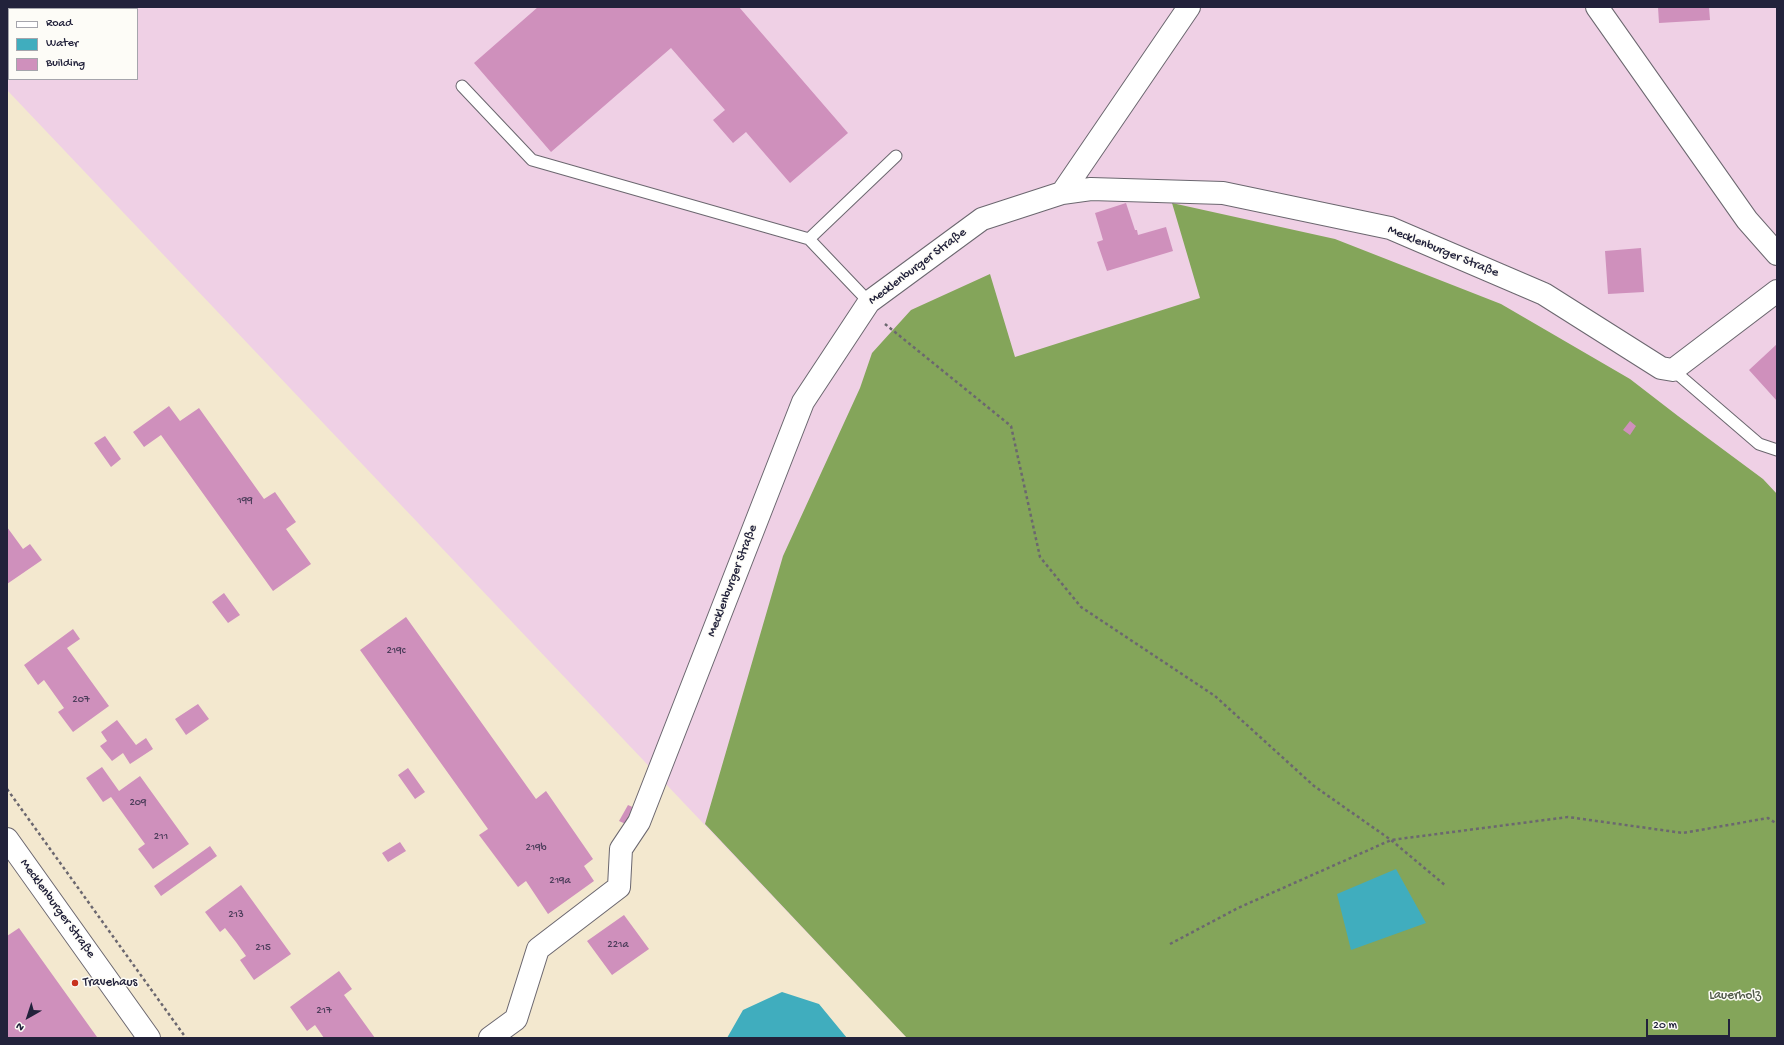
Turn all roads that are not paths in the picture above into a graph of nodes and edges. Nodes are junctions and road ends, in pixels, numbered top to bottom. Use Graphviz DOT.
graph roads {
  1 [pos="1189,7"];
  2 [pos="1597,7"];
  3 [pos="462,86"];
  4 [pos="896,156"];
  5 [pos="1062,193"];
  6 [pos="809,239"];
  7 [pos="1777,254"];
  8 [pos="1777,291"];
  9 [pos="869,302"];
  10 [pos="1673,370"];
  11 [pos="1777,450"];
  12 [pos="7,839"];
  13 [pos="149,1038"];
  14 [pos="490,1038"];
  1 -- 5 [label="street"];
  2 -- 7 [label="street"];
  3 -- 6 [label="lane"];
  4 -- 6 [label="lane"];
  5 -- 9 [label="street, Mecklenburger Straße"];
  5 -- 10 [label="street, Mecklenburger Straße"];
  6 -- 9 [label="lane"];
  8 -- 10 [label="street"];
  9 -- 14 [label="street, Mecklenburger Straße"];
  10 -- 11 [label="lane"];
  12 -- 13 [label="street, Mecklenburger Straße"];
}
